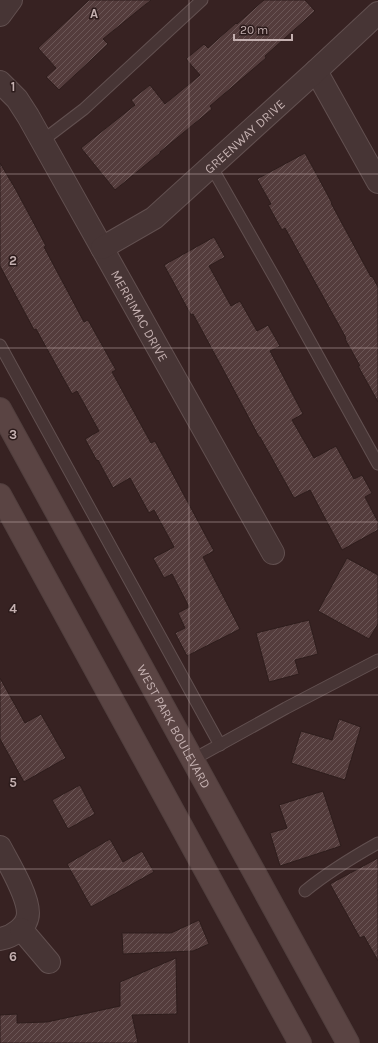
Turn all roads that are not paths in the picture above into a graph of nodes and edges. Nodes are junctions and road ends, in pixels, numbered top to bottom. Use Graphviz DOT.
graph roads {
  1 [pos="11,0"];
  2 [pos="202,0"];
  3 [pos="378,13"];
  4 [pos="0,15"];
  5 [pos="316,71"];
  6 [pos="0,82"];
  7 [pos="42,140"];
  8 [pos="211,166"];
  9 [pos="378,182"];
  10 [pos="102,248"];
  11 [pos="0,345"];
  12 [pos="0,409"];
  13 [pos="378,464"];
  14 [pos="0,495"];
  15 [pos="273,553"];
  16 [pos="378,660"];
  17 [pos="220,745"];
  18 [pos="192,760"];
  19 [pos="378,843"];
  20 [pos="0,848"];
  21 [pos="305,892"];
  22 [pos="21,929"];
  23 [pos="0,939"];
  24 [pos="49,962"];
  25 [pos="300,1043"];
  26 [pos="348,1043"];
  1 -- 4 [label="street"];
  2 -- 7 [label="lane"];
  3 -- 5 [label="street, GREENWAY DRIVE"];
  5 -- 8 [label="street, GREENWAY DRIVE"];
  5 -- 9 [label="street"];
  6 -- 7 [label="street, MERRIMAC DRIVE"];
  7 -- 10 [label="street, MERRIMAC DRIVE"];
  8 -- 10 [label="street, GREENWAY DRIVE"];
  8 -- 13 [label="lane"];
  10 -- 15 [label="street, MERRIMAC DRIVE"];
  11 -- 17 [label="lane"];
  12 -- 18 [label="main road, WEST PARK BOULEVARD"];
  14 -- 25 [label="main road"];
  16 -- 17 [label="lane"];
  17 -- 18 [label="lane"];
  18 -- 26 [label="main road, WEST PARK BOULEVARD"];
  19 -- 21 [label="lane"];
  20 -- 22 [label="street"];
  22 -- 23 [label="street"];
  22 -- 24 [label="street"];
}
